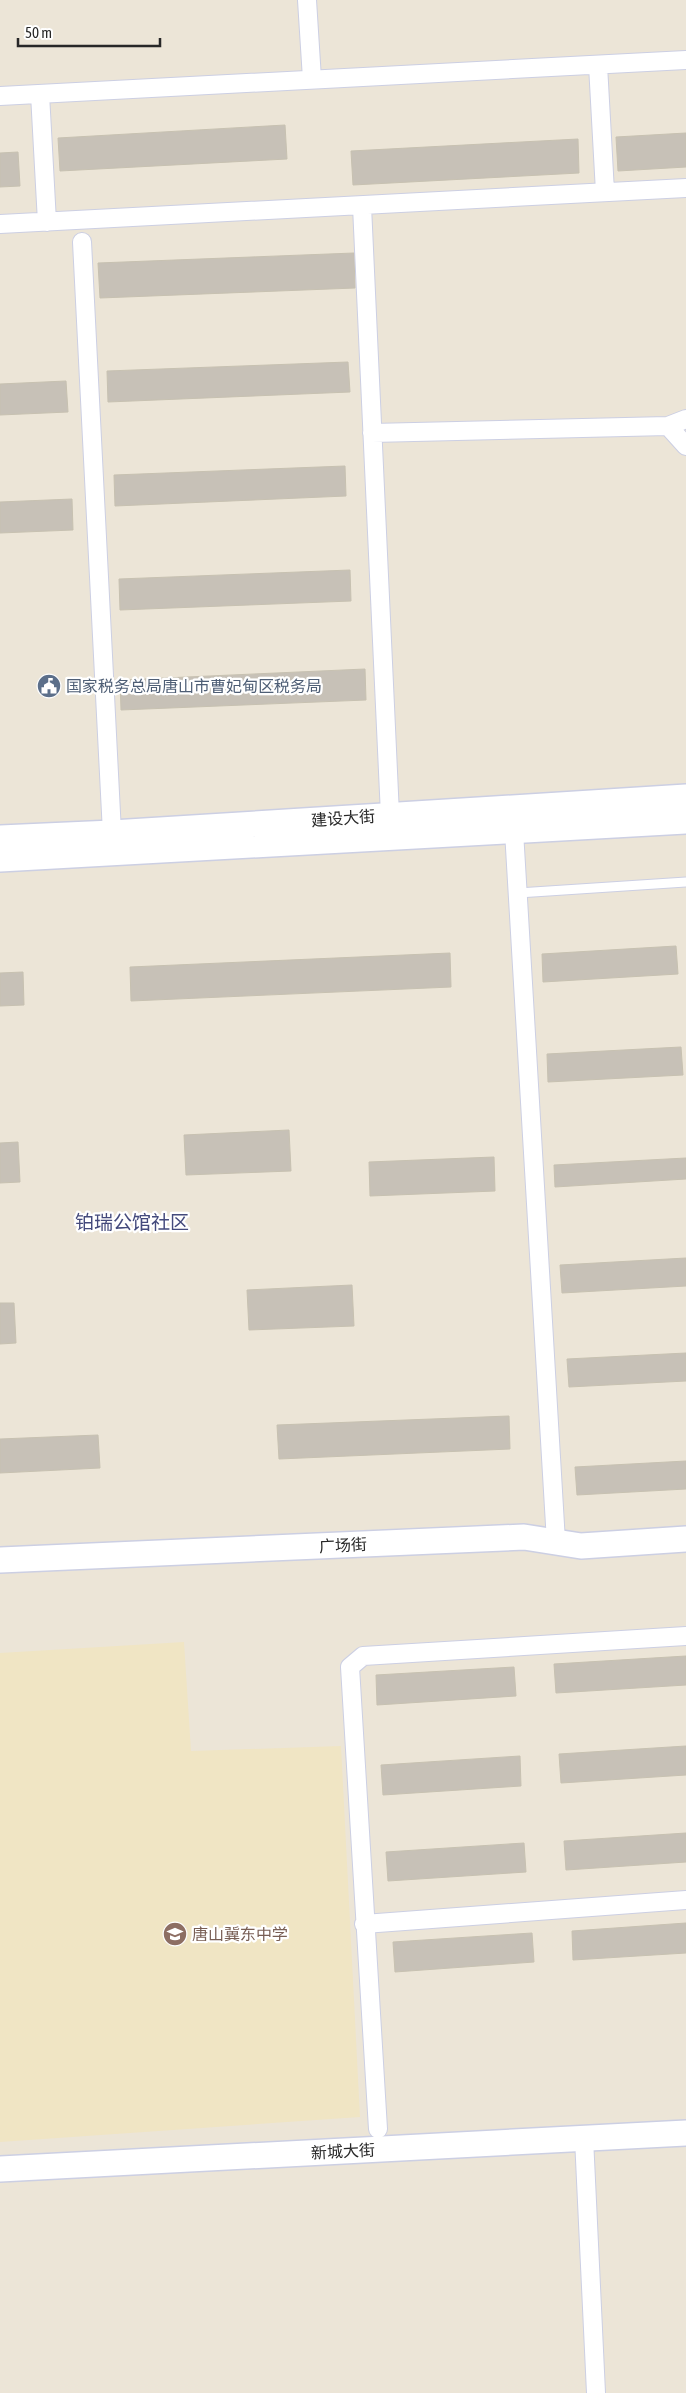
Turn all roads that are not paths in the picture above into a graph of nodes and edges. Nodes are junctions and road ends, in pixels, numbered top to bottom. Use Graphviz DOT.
graph roads {
  1 [pos="307,0"];
  2 [pos="686,60"];
  3 [pos="598,65"];
  4 [pos="312,80"];
  5 [pos="40,94"];
  6 [pos="0,96"];
  7 [pos="686,188"];
  8 [pos="605,192"];
  9 [pos="362,206"];
  10 [pos="47,222"];
  11 [pos="0,224"];
  12 [pos="82,242"];
  13 [pos="686,419"];
  14 [pos="668,426"];
  15 [pos="372,433"];
  16 [pos="686,446"];
  17 [pos="686,797"];
  18 [pos="390,815"];
  19 [pos="686,821"];
  20 [pos="514,831"];
  21 [pos="112,833"];
  22 [pos="0,838"];
  23 [pos="0,859"];
  24 [pos="686,882"];
  25 [pos="518,893"];
  26 [pos="686,1539"];
  27 [pos="556,1542"];
  28 [pos="0,1560"];
  29 [pos="686,1636"];
  30 [pos="686,1900"];
  31 [pos="364,1924"];
  32 [pos="378,2129"];
  33 [pos="686,2133"];
  34 [pos="584,2138"];
  35 [pos="0,2169"];
  36 [pos="596,2393"];
  1 -- 4 [label="street"];
  2 -- 3 [label="street"];
  3 -- 4 [label="street"];
  3 -- 8 [label="street"];
  4 -- 5 [label="street"];
  5 -- 6 [label="street"];
  5 -- 10 [label="street"];
  7 -- 8 [label="street"];
  8 -- 9 [label="street"];
  9 -- 10 [label="street"];
  9 -- 15 [label="street"];
  10 -- 11 [label="street"];
  12 -- 21 [label="street"];
  13 -- 14 [label="street"];
  14 -- 15 [label="street"];
  14 -- 16 [label="street"];
  15 -- 18 [label="street"];
  17 -- 18 [label="main road, 建设大街"];
  18 -- 21 [label="main road, 建设大街"];
  19 -- 20 [label="main road, 建设大街"];
  20 -- 23 [label="main road, 建设大街"];
  20 -- 25 [label="street"];
  21 -- 22 [label="main road, 建设大街"];
  24 -- 25 [label="lane"];
  25 -- 27 [label="street"];
  26 -- 27 [label="main road, 广场街"];
  27 -- 28 [label="main road, 广场街"];
  29 -- 31 [label="street"];
  30 -- 31 [label="street"];
  31 -- 32 [label="street"];
  33 -- 34 [label="main road, 新城大街"];
  34 -- 35 [label="main road, 新城大街"];
  34 -- 36 [label="street"];
}
